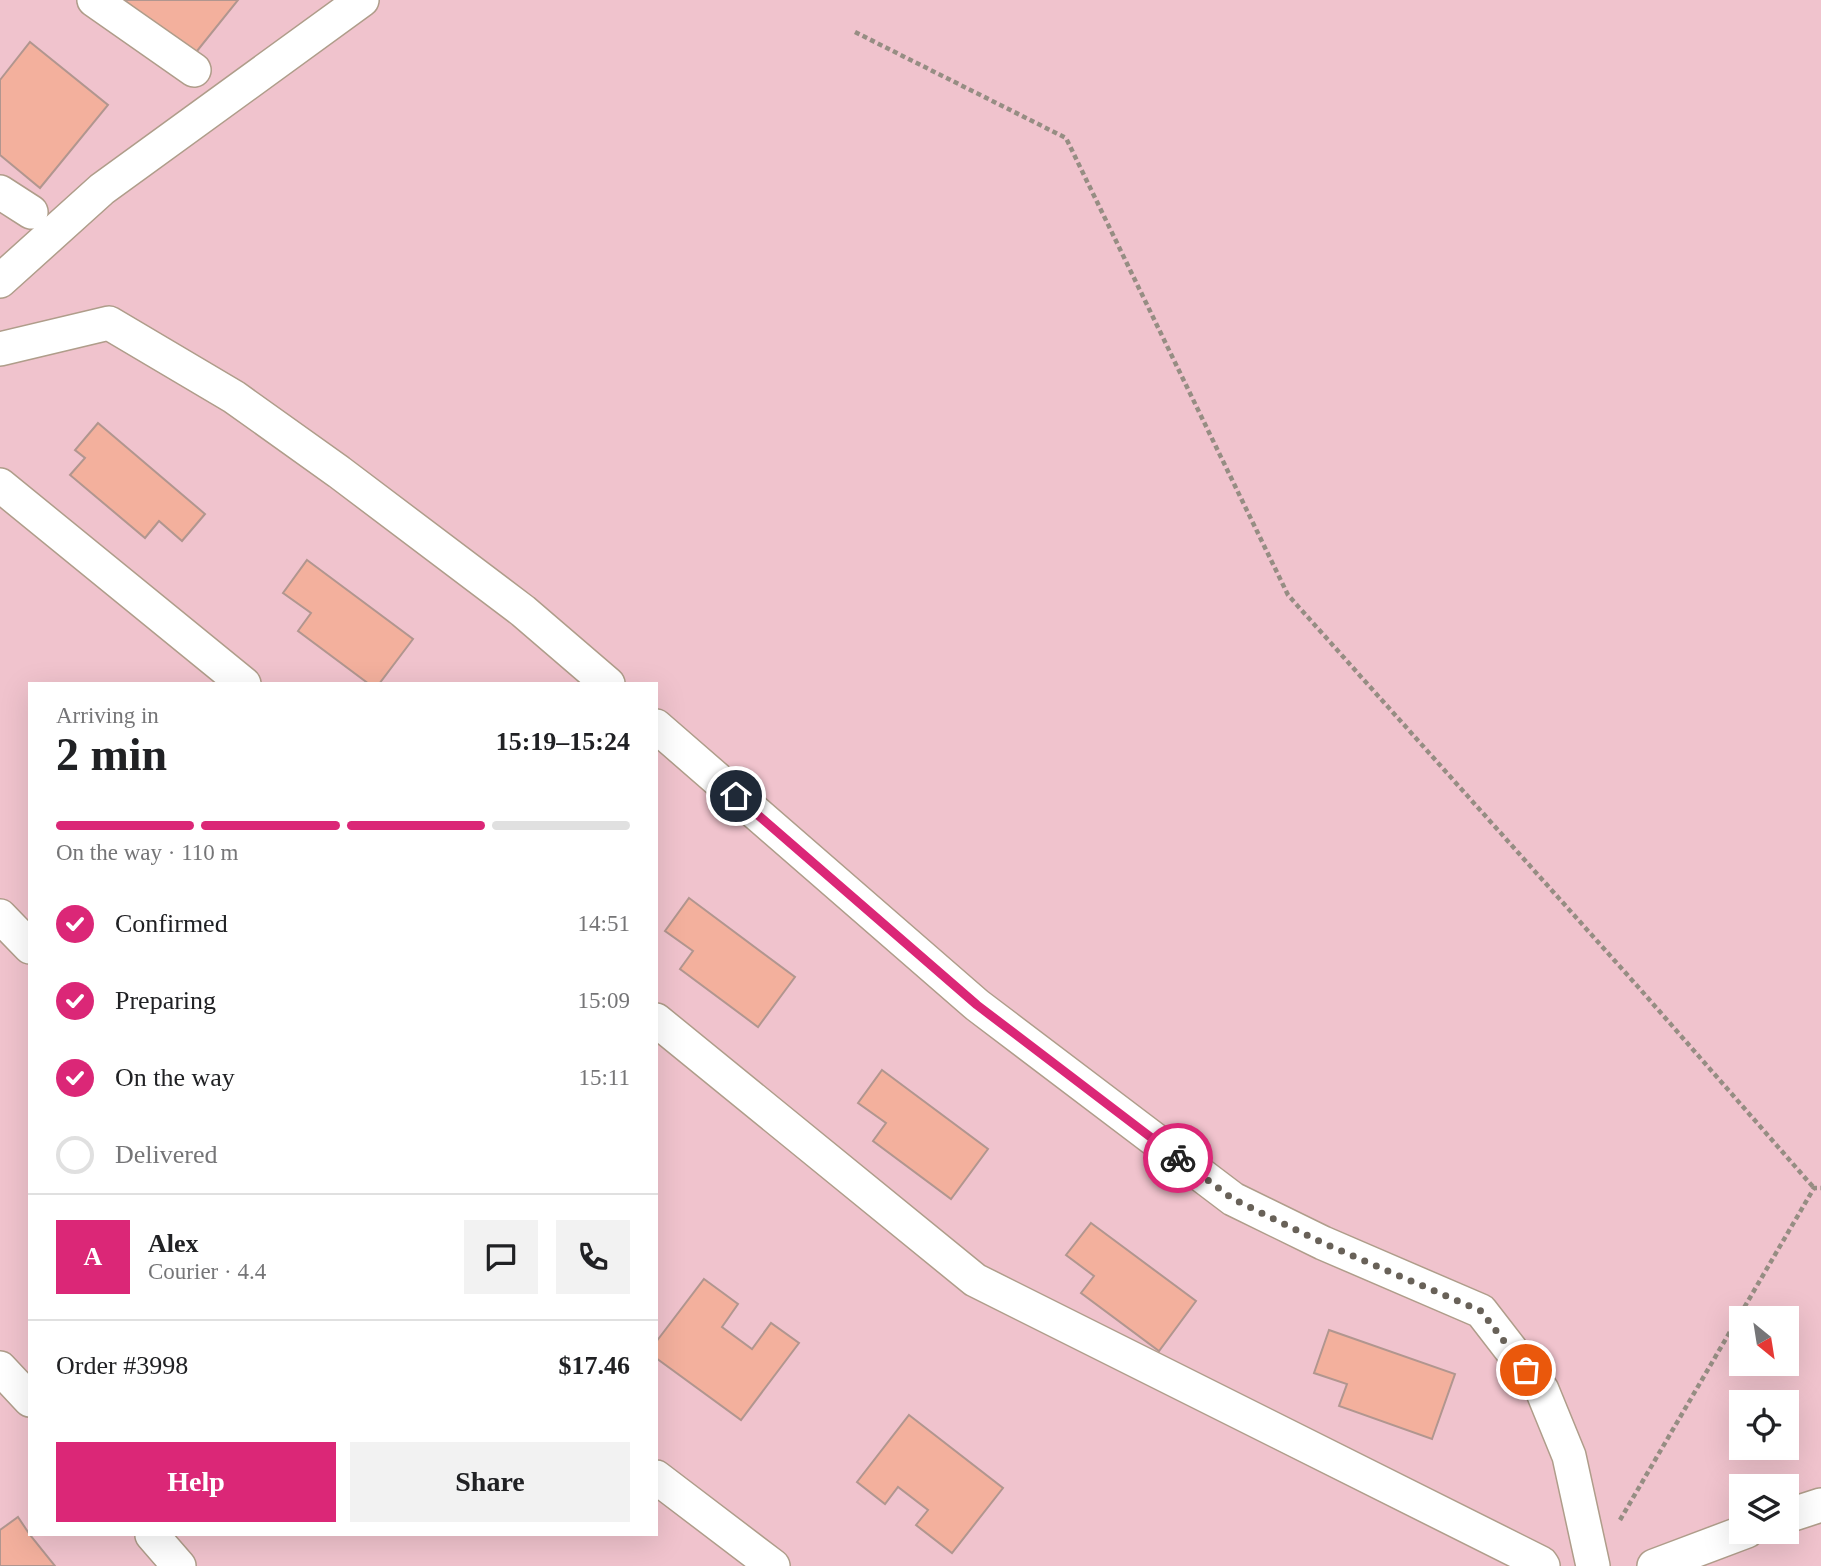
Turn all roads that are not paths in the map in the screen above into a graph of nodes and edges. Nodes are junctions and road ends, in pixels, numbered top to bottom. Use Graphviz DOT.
graph roads {
  1 [pos="94,0"];
  2 [pos="362,0"];
  3 [pos="194,70"];
  4 [pos="0,192"];
  5 [pos="31,212"];
  6 [pos="0,281"];
  7 [pos="0,349"];
  8 [pos="0,485"];
  9 [pos="242,682"];
  10 [pos="606,682"];
  11 [pos="658,728"];
  12 [pos="0,916"];
  13 [pos="28,945"];
  14 [pos="658,1022"];
  15 [pos="0,1368"];
  16 [pos="28,1398"];
  17 [pos="658,1479"];
  18 [pos="1821,1505"];
  19 [pos="1799,1512"];
  20 [pos="153,1536"];
  21 [pos="1729,1537"];
  22 [pos="179,1566"];
  23 [pos="773,1566"];
  24 [pos="1543,1566"];
  25 [pos="1593,1566"];
  26 [pos="1654,1566"];
  1 -- 3 [label="street"];
  2 -- 6 [label="street"];
  4 -- 5 [label="street"];
  7 -- 10 [label="street"];
  8 -- 9 [label="street"];
  11 -- 25 [label="street"];
  12 -- 13 [label="street"];
  14 -- 24 [label="street"];
  15 -- 16 [label="street"];
  17 -- 23 [label="street"];
  18 -- 19 [label="street"];
  20 -- 22 [label="street"];
  21 -- 26 [label="street"];
}
